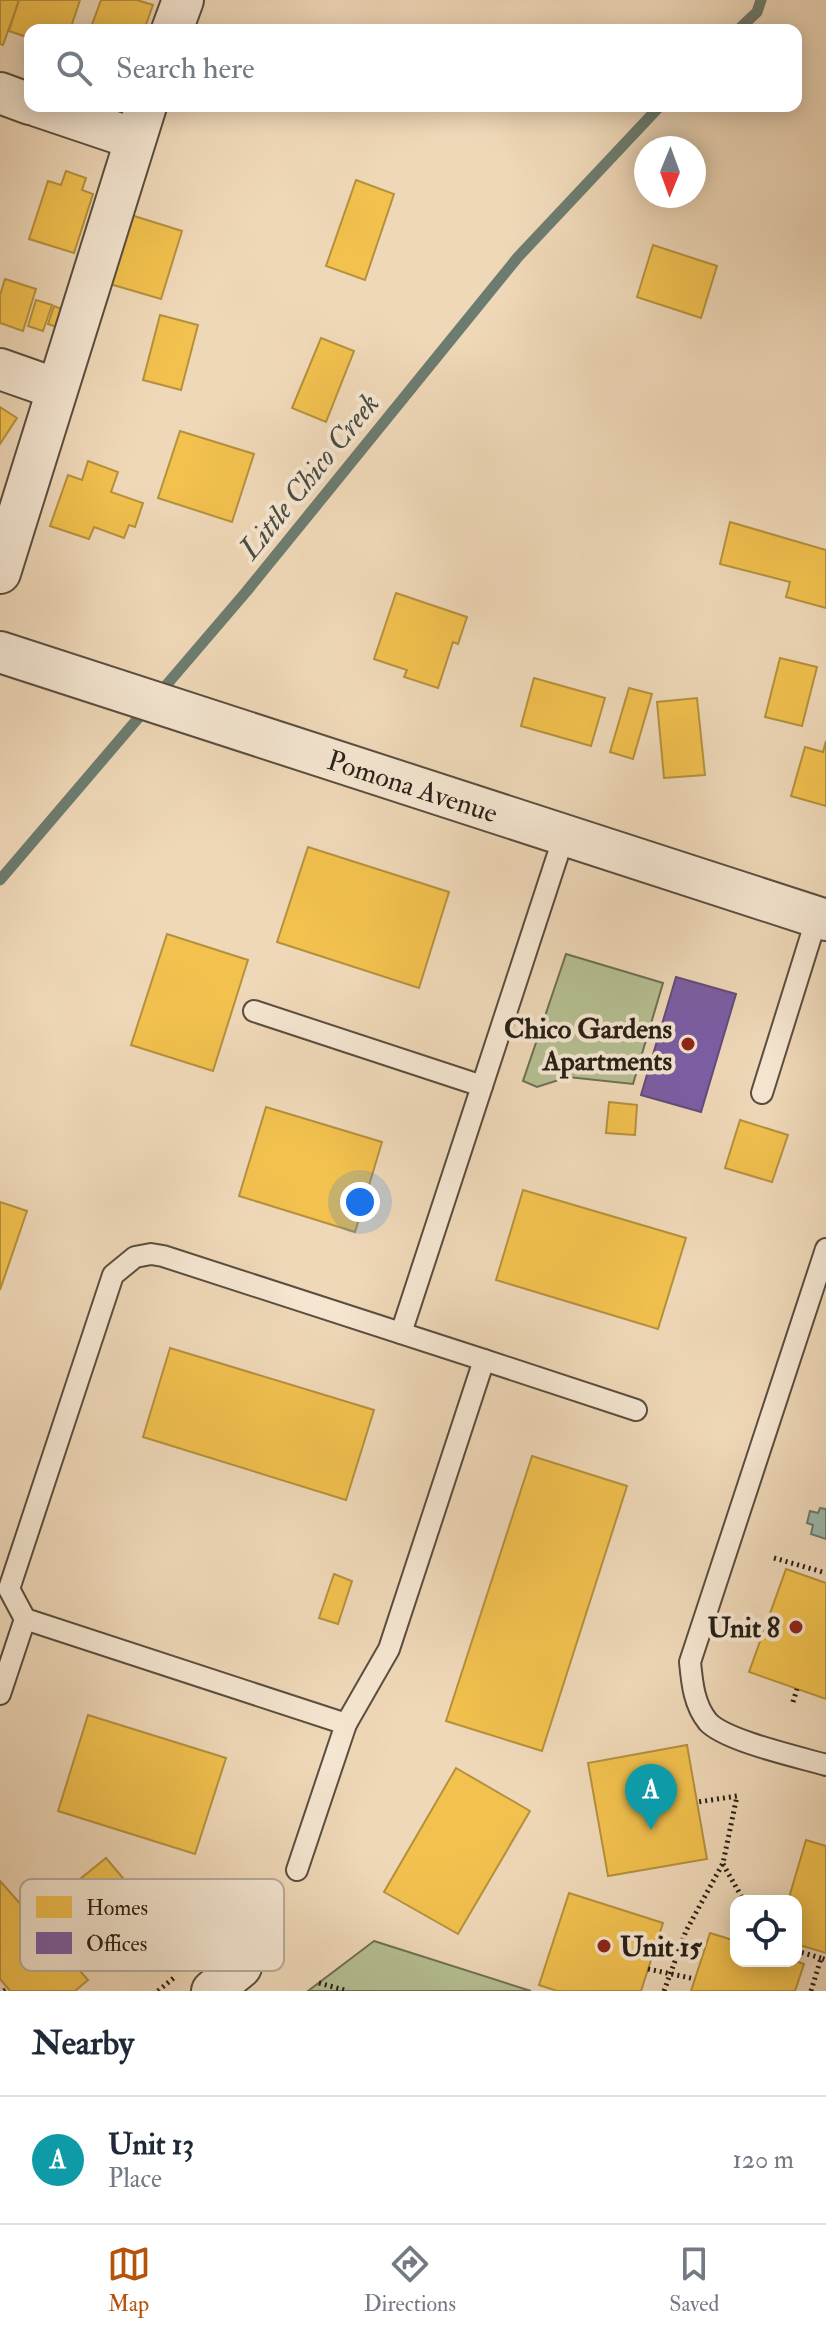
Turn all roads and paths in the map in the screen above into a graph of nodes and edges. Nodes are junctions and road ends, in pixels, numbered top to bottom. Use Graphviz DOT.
graph roads {
  1 [pos="183,0"];
  2 [pos="174,24"];
  3 [pos="0,93"];
  4 [pos="24,102"];
  5 [pos="76,112"];
  6 [pos="140,122"];
  7 [pos="0,369"];
  8 [pos="57,389"];
  9 [pos="0,573"];
  10 [pos="0,652"];
  11 [pos="564,836"];
  12 [pos="822,918"];
  13 [pos="254,1011"];
  14 [pos="482,1086"];
  15 [pos="762,1093"];
  16 [pos="826,1249"];
  17 [pos="401,1333"];
  18 [pos="484,1360"];
  19 [pos="636,1410"];
  20 [pos="774,1558"];
  21 [pos="826,1573"];
  22 [pos="5,1587"];
  23 [pos="25,1619"];
  24 [pos="797,1689"];
  25 [pos="0,1694"];
  26 [pos="793,1702"];
  27 [pos="346,1724"];
  28 [pos="826,1765"];
  29 [pos="698,1802"];
  30 [pos="723,1863"];
  31 [pos="297,1870"];
  32 [pos="741,1895"];
  33 [pos="802,1953"];
  34 [pos="824,1959"];
  35 [pos="648,1969"];
  36 [pos="670,1974"];
  37 [pos="695,1979"];
  38 [pos="319,1983"];
  39 [pos="348,1991"];
  40 [pos="664,1991"];
  41 [pos="811,1991"];
  1 -- 2 [label="street"];
  3 -- 4 [label="street"];
  5 -- 6 [label="street"];
  6 -- 8 [label="street"];
  7 -- 8 [label="street"];
  8 -- 9 [label="street"];
  10 -- 11 [label="street, Pomona Avenue"];
  11 -- 12 [label="street, Pomona Avenue"];
  11 -- 14 [label="lane"];
  12 -- 15 [label="lane"];
  13 -- 14 [label="lane"];
  14 -- 17 [label="lane"];
  16 -- 28 [label="lane"];
  17 -- 18 [label="lane"];
  17 -- 22 [label="lane"];
  18 -- 19 [label="lane"];
  18 -- 27 [label="lane"];
  20 -- 21 [label="path"];
  22 -- 23 [label="lane"];
  23 -- 25 [label="lane"];
  23 -- 27 [label="lane"];
  24 -- 26 [label="path"];
  27 -- 31 [label="lane"];
  29 -- 30 [label="path"];
  30 -- 32 [label="path"];
  30 -- 36 [label="path"];
  33 -- 34 [label="path"];
  34 -- 41 [label="path"];
  35 -- 36 [label="path"];
  36 -- 37 [label="path"];
  36 -- 40 [label="path"];
  38 -- 39 [label="path"];
}
